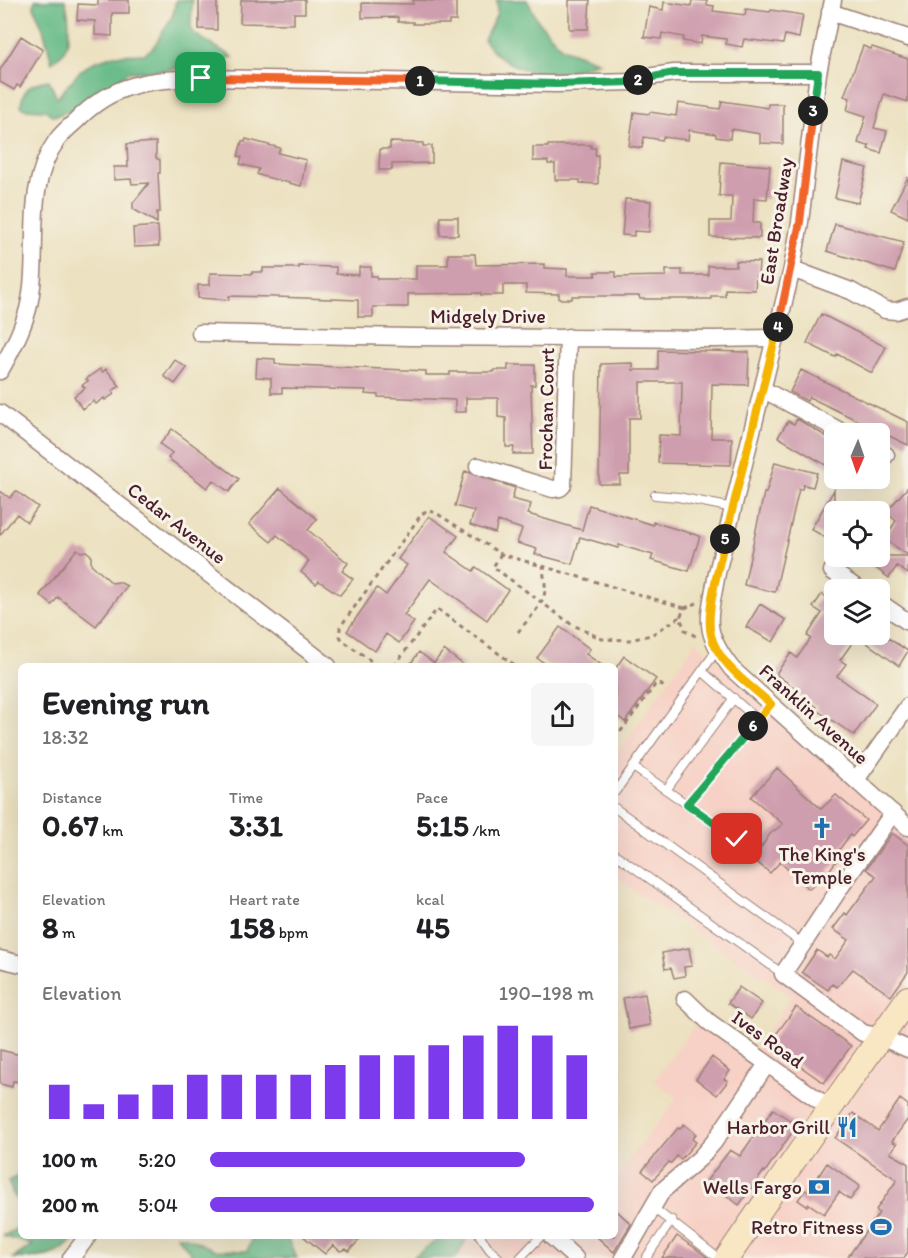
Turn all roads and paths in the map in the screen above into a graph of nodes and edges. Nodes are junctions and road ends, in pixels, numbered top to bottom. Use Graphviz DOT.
graph roads {
  1 [pos="832,6"];
  2 [pos="908,38"];
  3 [pos="818,73"];
  4 [pos="792,269"];
  5 [pos="908,307"];
  6 [pos="200,333"];
  7 [pos="568,338"];
  8 [pos="776,338"];
  9 [pos="0,371"];
  10 [pos="764,390"];
  11 [pos="0,413"];
  12 [pos="826,423"];
  13 [pos="478,466"];
  14 [pos="655,495"];
  15 [pos="733,508"];
  16 [pos="501,554"];
  17 [pos="543,566"];
  18 [pos="832,571"];
  19 [pos="844,579"];
  20 [pos="541,602"];
  21 [pos="704,603"];
  22 [pos="685,608"];
  23 [pos="890,610"];
  24 [pos="680,617"];
  25 [pos="709,621"];
  26 [pos="908,622"];
  27 [pos="518,632"];
  28 [pos="698,637"];
  29 [pos="717,650"];
  30 [pos="324,663"];
  31 [pos="374,663"];
  32 [pos="396,663"];
  33 [pos="512,663"];
  34 [pos="702,671"];
  35 [pos="664,687"];
  36 [pos="734,698"];
  37 [pos="771,704"];
  38 [pos="908,706"];
  39 [pos="758,720"];
  40 [pos="618,735"];
  41 [pos="633,767"];
  42 [pos="856,780"];
  43 [pos="618,788"];
  44 [pos="666,790"];
  45 [pos="687,804"];
  46 [pos="618,810"];
  47 [pos="893,813"];
  48 [pos="908,826"];
  49 [pos="737,839"];
  50 [pos="618,856"];
  51 [pos="803,944"];
  52 [pos="0,959"];
  53 [pos="18,963"];
  54 [pos="783,974"];
  55 [pos="908,998"];
  56 [pos="685,999"];
  57 [pos="881,1037"];
  58 [pos="908,1049"];
  59 [pos="767,1064"];
  60 [pos="831,1109"];
  61 [pos="652,1206"];
  62 [pos="672,1220"];
  63 [pos="86,1239"];
  64 [pos="482,1239"];
  65 [pos="538,1239"];
  66 [pos="554,1239"];
  67 [pos="71,1258"];
  68 [pos="500,1258"];
  69 [pos="520,1258"];
  70 [pos="575,1258"];
  71 [pos="623,1258"];
  72 [pos="646,1258"];
  73 [pos="718,1258"];
  74 [pos="727,1258"];
  1 -- 2 [label="street"];
  1 -- 3 [label="street, East Broadway"];
  3 -- 4 [label="street, East Broadway"];
  3 -- 9 [label="street"];
  4 -- 5 [label="street"];
  4 -- 8 [label="street, East Broadway"];
  6 -- 7 [label="street, Midgely Drive"];
  7 -- 8 [label="street, Midgely Drive"];
  7 -- 13 [label="street, Frochan Court"];
  8 -- 10 [label="street, East Broadway"];
  10 -- 12 [label="street"];
  10 -- 15 [label="street, East Broadway"];
  11 -- 30 [label="street, Cedar Avenue"];
  14 -- 15 [label="lane"];
  15 -- 25 [label="street, East Broadway"];
  16 -- 17 [label="path"];
  16 -- 20 [label="path"];
  16 -- 31 [label="path"];
  17 -- 20 [label="path"];
  17 -- 22 [label="path"];
  18 -- 19 [label="street"];
  20 -- 24 [label="path"];
  20 -- 27 [label="path"];
  21 -- 22 [label="path"];
  22 -- 24 [label="path"];
  23 -- 26 [label="street"];
  24 -- 28 [label="path"];
  25 -- 29 [label="street, Franklin Avenue"];
  29 -- 34 [label="lane"];
  29 -- 37 [label="street, Franklin Avenue"];
  32 -- 33 [label="path"];
  34 -- 36 [label="lane"];
  34 -- 41 [label="lane"];
  35 -- 40 [label="path"];
  36 -- 39 [label="lane"];
  36 -- 44 [label="lane"];
  37 -- 39 [label="lane"];
  37 -- 42 [label="street, Franklin Avenue"];
  38 -- 42 [label="street"];
  39 -- 45 [label="lane"];
  41 -- 43 [label="lane"];
  41 -- 44 [label="lane"];
  42 -- 47 [label="street, Franklin Avenue"];
  44 -- 45 [label="lane"];
  45 -- 49 [label="lane"];
  46 -- 51 [label="lane"];
  47 -- 48 [label="street, Franklin Avenue"];
  47 -- 51 [label="street"];
  50 -- 54 [label="lane"];
  51 -- 54 [label="street"];
  52 -- 53 [label="street"];
  54 -- 57 [label="street"];
  55 -- 57 [label="main road"];
  56 -- 59 [label="street, Ives Road"];
  57 -- 58 [label="street"];
  57 -- 60 [label="main road"];
  59 -- 60 [label="street, Ives Road"];
  59 -- 61 [label="street"];
  60 -- 74 [label="main road"];
  61 -- 62 [label="lane"];
  61 -- 71 [label="street"];
  62 -- 72 [label="lane"];
  62 -- 73 [label="lane"];
  63 -- 67 [label="street"];
  64 -- 68 [label="lane"];
  65 -- 69 [label="lane"];
  66 -- 70 [label="street"];
}
